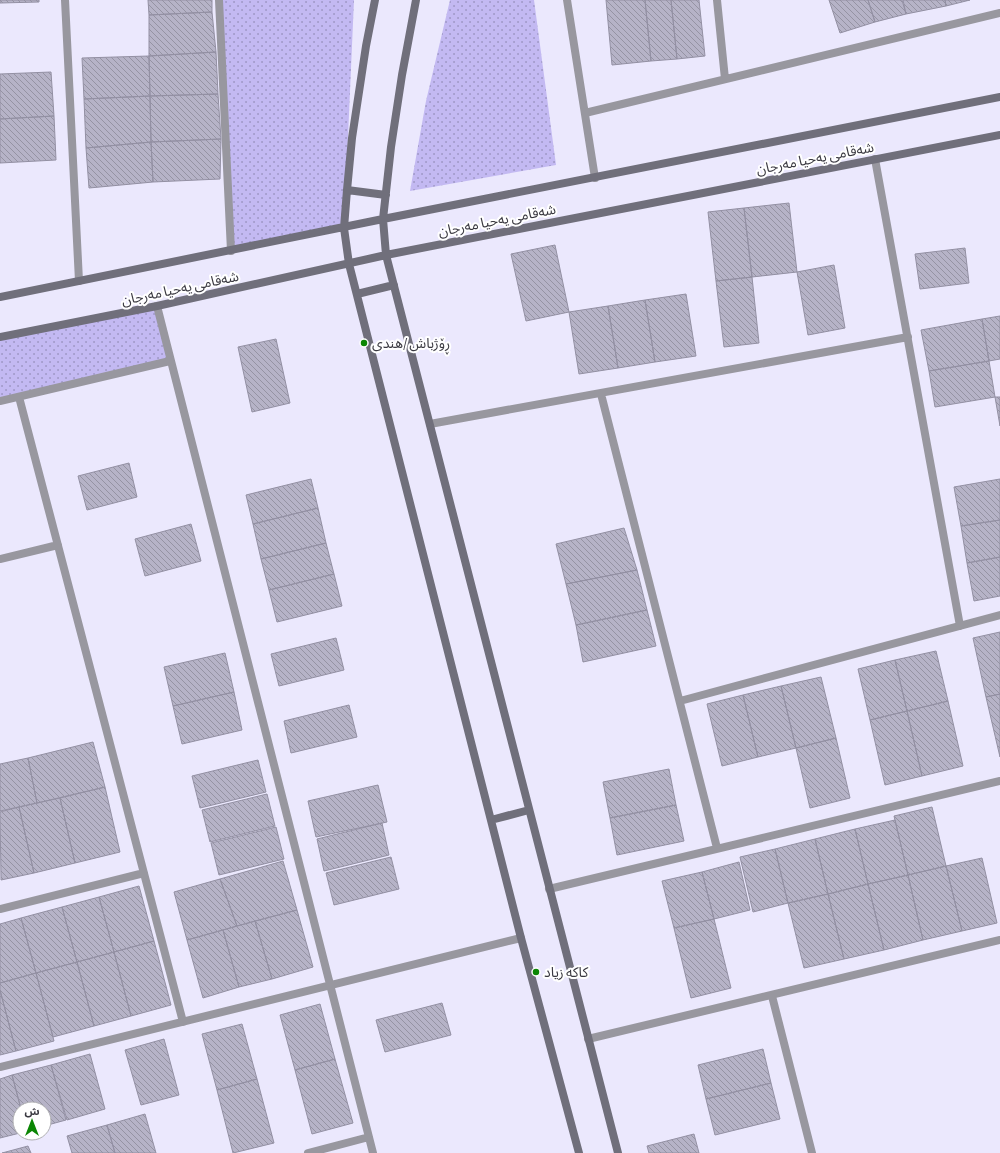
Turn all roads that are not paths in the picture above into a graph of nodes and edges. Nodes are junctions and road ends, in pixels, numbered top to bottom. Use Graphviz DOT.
graph roads {
  1 [pos="65,0"];
  2 [pos="219,0"];
  3 [pos="375,0"];
  4 [pos="416,0"];
  5 [pos="567,0"];
  6 [pos="717,0"];
  7 [pos="1000,13"];
  8 [pos="725,79"];
  9 [pos="1000,97"];
  10 [pos="585,113"];
  11 [pos="1000,135"];
  12 [pos="875,159"];
  13 [pos="595,178"];
  14 [pos="347,190"];
  15 [pos="386,194"];
  16 [pos="383,219"];
  17 [pos="344,228"];
  18 [pos="231,251"];
  19 [pos="386,255"];
  20 [pos="350,264"];
  21 [pos="79,281"];
  22 [pos="394,285"];
  23 [pos="357,294"];
  24 [pos="0,297"];
  25 [pos="157,306"];
  26 [pos="0,337"];
  27 [pos="908,337"];
  28 [pos="170,361"];
  29 [pos="601,394"];
  30 [pos="19,397"];
  31 [pos="0,401"];
  32 [pos="430,424"];
  33 [pos="58,545"];
  34 [pos="0,559"];
  35 [pos="1000,615"];
  36 [pos="960,626"];
  37 [pos="680,701"];
  38 [pos="1000,781"];
  39 [pos="529,810"];
  40 [pos="491,820"];
  41 [pos="718,848"];
  42 [pos="144,873"];
  43 [pos="549,888"];
  44 [pos="0,909"];
  45 [pos="521,938"];
  46 [pos="1000,940"];
  47 [pos="330,985"];
  48 [pos="772,996"];
  49 [pos="183,1022"];
  50 [pos="588,1039"];
  51 [pos="0,1067"];
  52 [pos="369,1137"];
  53 [pos="308,1153"];
  54 [pos="373,1153"];
  55 [pos="579,1153"];
  56 [pos="618,1153"];
  57 [pos="812,1153"];
  1 -- 21 [label="street"];
  2 -- 18 [label="street"];
  3 -- 14 [label="street"];
  4 -- 15 [label="street"];
  5 -- 10 [label="street"];
  6 -- 8 [label="street"];
  7 -- 8 [label="street"];
  8 -- 10 [label="street"];
  9 -- 13 [label="street, شەقامی یەحیا مەرجان"];
  10 -- 13 [label="street"];
  11 -- 12 [label="street, شەقامی یەحیا مەرجان"];
  12 -- 19 [label="street, شەقامی یەحیا مەرجان"];
  12 -- 27 [label="street"];
  13 -- 16 [label="street, شەقامی یەحیا مەرجان"];
  14 -- 15 [label="street"];
  14 -- 17 [label="street"];
  15 -- 16 [label="street"];
  16 -- 17 [label="street, شەقامی یەحیا مەرجان"];
  16 -- 19 [label="street"];
  17 -- 18 [label="street, شەقامی یەحیا مەرجان"];
  17 -- 20 [label="street"];
  18 -- 21 [label="street, شەقامی یەحیا مەرجان"];
  19 -- 20 [label="street, شەقامی یەحیا مەرجان"];
  19 -- 22 [label="street"];
  20 -- 23 [label="street"];
  20 -- 25 [label="street, شەقامی یەحیا مەرجان"];
  21 -- 24 [label="street, شەقامی یەحیا مەرجان"];
  22 -- 23 [label="street"];
  22 -- 32 [label="street"];
  23 -- 40 [label="street"];
  25 -- 26 [label="street, شەقامی یەحیا مەرجان"];
  25 -- 28 [label="street"];
  27 -- 29 [label="street"];
  27 -- 36 [label="street"];
  28 -- 30 [label="street"];
  28 -- 47 [label="street"];
  29 -- 32 [label="street"];
  29 -- 37 [label="street"];
  30 -- 31 [label="street"];
  30 -- 33 [label="street"];
  32 -- 39 [label="street"];
  33 -- 34 [label="street"];
  33 -- 42 [label="street"];
  35 -- 36 [label="street"];
  36 -- 37 [label="street"];
  37 -- 41 [label="street"];
  38 -- 41 [label="street"];
  39 -- 40 [label="street"];
  39 -- 43 [label="street"];
  40 -- 45 [label="street"];
  41 -- 43 [label="street"];
  42 -- 44 [label="street"];
  42 -- 49 [label="street"];
  43 -- 50 [label="street"];
  45 -- 47 [label="street"];
  45 -- 55 [label="street"];
  46 -- 48 [label="street"];
  47 -- 49 [label="street"];
  47 -- 52 [label="street"];
  48 -- 50 [label="street"];
  48 -- 57 [label="street"];
  49 -- 51 [label="street"];
  50 -- 56 [label="street"];
  52 -- 53 [label="street"];
  52 -- 54 [label="street"];
}
